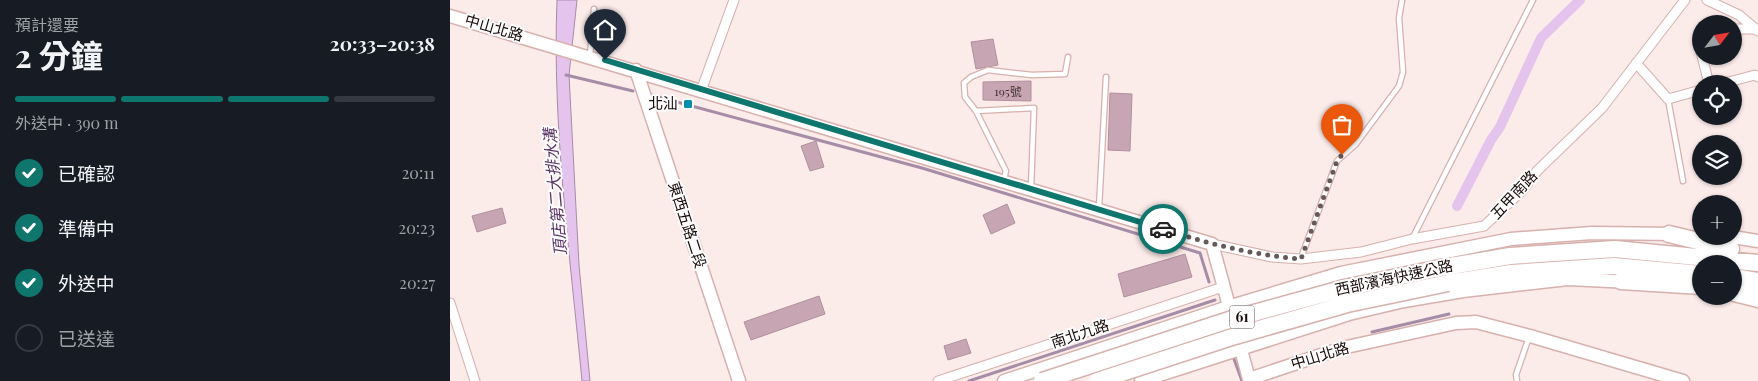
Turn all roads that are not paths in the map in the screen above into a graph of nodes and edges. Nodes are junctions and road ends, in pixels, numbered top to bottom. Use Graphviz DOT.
graph roads {
  1 [pos="734,0"];
  2 [pos="1402,0"];
  3 [pos="1533,0"];
  4 [pos="1684,0"];
  5 [pos="1707,0"];
  6 [pos="594,9"];
  7 [pos="450,16"];
  8 [pos="1742,29"];
  9 [pos="1757,30"];
  10 [pos="590,56"];
  11 [pos="1068,57"];
  12 [pos="1636,63"];
  13 [pos="636,70"];
  14 [pos="1106,77"];
  15 [pos="1758,77"];
  16 [pos="1742,78"];
  17 [pos="701,90"];
  18 [pos="1692,92"];
  19 [pos="1668,98"];
  20 [pos="976,111"];
  21 [pos="1004,181"];
  22 [pos="1683,181"];
  23 [pos="1031,188"];
  24 [pos="1099,208"];
  25 [pos="1669,234"];
  26 [pos="1692,235"];
  27 [pos="1412,238"];
  28 [pos="1742,239"];
  29 [pos="1758,242"];
  30 [pos="1212,244"];
  31 [pos="1758,254"];
  32 [pos="1301,259"];
  33 [pos="1758,263"];
  34 [pos="1692,273"];
  35 [pos="1447,275"];
  36 [pos="1742,278"];
  37 [pos="1621,281"];
  38 [pos="1758,281"];
  39 [pos="1223,287"];
  40 [pos="1692,287"];
  41 [pos="1742,290"];
  42 [pos="1758,291"];
  43 [pos="1742,297"];
  44 [pos="1758,301"];
  45 [pos="450,303"];
  46 [pos="1228,307"];
  47 [pos="1530,336"];
  48 [pos="1240,349"];
  49 [pos="1249,380"];
  50 [pos="476,381"];
  51 [pos="739,381"];
  52 [pos="938,381"];
  53 [pos="1004,381"];
  54 [pos="1042,381"];
  55 [pos="1097,381"];
  56 [pos="1141,381"];
  57 [pos="1517,381"];
  58 [pos="1683,381"];
  1 -- 17 [label="street"];
  2 -- 32 [label="lane"];
  3 -- 27 [label="lane"];
  4 -- 12 [label="street, 五甲南路"];
  5 -- 9 [label="street"];
  6 -- 10 [label="lane"];
  7 -- 10 [label="street, 中山北路"];
  8 -- 9 [label="street"];
  10 -- 13 [label="street"];
  11 -- 20 [label="lane"];
  12 -- 19 [label="street"];
  12 -- 27 [label="street, 五甲南路"];
  13 -- 17 [label="street"];
  13 -- 51 [label="street, 東西五路二段"];
  14 -- 24 [label="lane"];
  15 -- 16 [label="street"];
  17 -- 21 [label="street"];
  18 -- 19 [label="street"];
  19 -- 22 [label="lane"];
  20 -- 21 [label="lane"];
  20 -- 23 [label="lane"];
  21 -- 23 [label="street"];
  23 -- 24 [label="street"];
  24 -- 30 [label="street"];
  25 -- 26 [label="street"];
  25 -- 31 [label="highway"];
  25 -- 46 [label="street"];
  27 -- 32 [label="street, 五甲南路"];
  28 -- 29 [label="street"];
  30 -- 32 [label="street, 五甲南路"];
  30 -- 39 [label="street, 中山北路"];
  33 -- 35 [label="highway, 西部濱海快速公路 / 61"];
  34 -- 35 [label="highway, 西部濱海快速公路 / 61"];
  35 -- 54 [label="highway, 西部濱海快速公路 / 61, bridge"];
  35 -- 55 [label="highway, 西部濱海快速公路 / 61, bridge"];
  36 -- 38 [label="highway"];
  37 -- 40 [label="highway"];
  37 -- 48 [label="street"];
  39 -- 46 [label="street, 中山北路"];
  39 -- 52 [label="street, 南北九路"];
  41 -- 42 [label="highway"];
  43 -- 44 [label="street"];
  45 -- 50 [label="street"];
  46 -- 48 [label="street, 中山北路"];
  46 -- 53 [label="street"];
  47 -- 49 [label="street, 中山北路"];
  47 -- 57 [label="lane"];
  47 -- 58 [label="street, 中山北路"];
  48 -- 49 [label="street, 中山北路"];
  48 -- 56 [label="street"];
}
